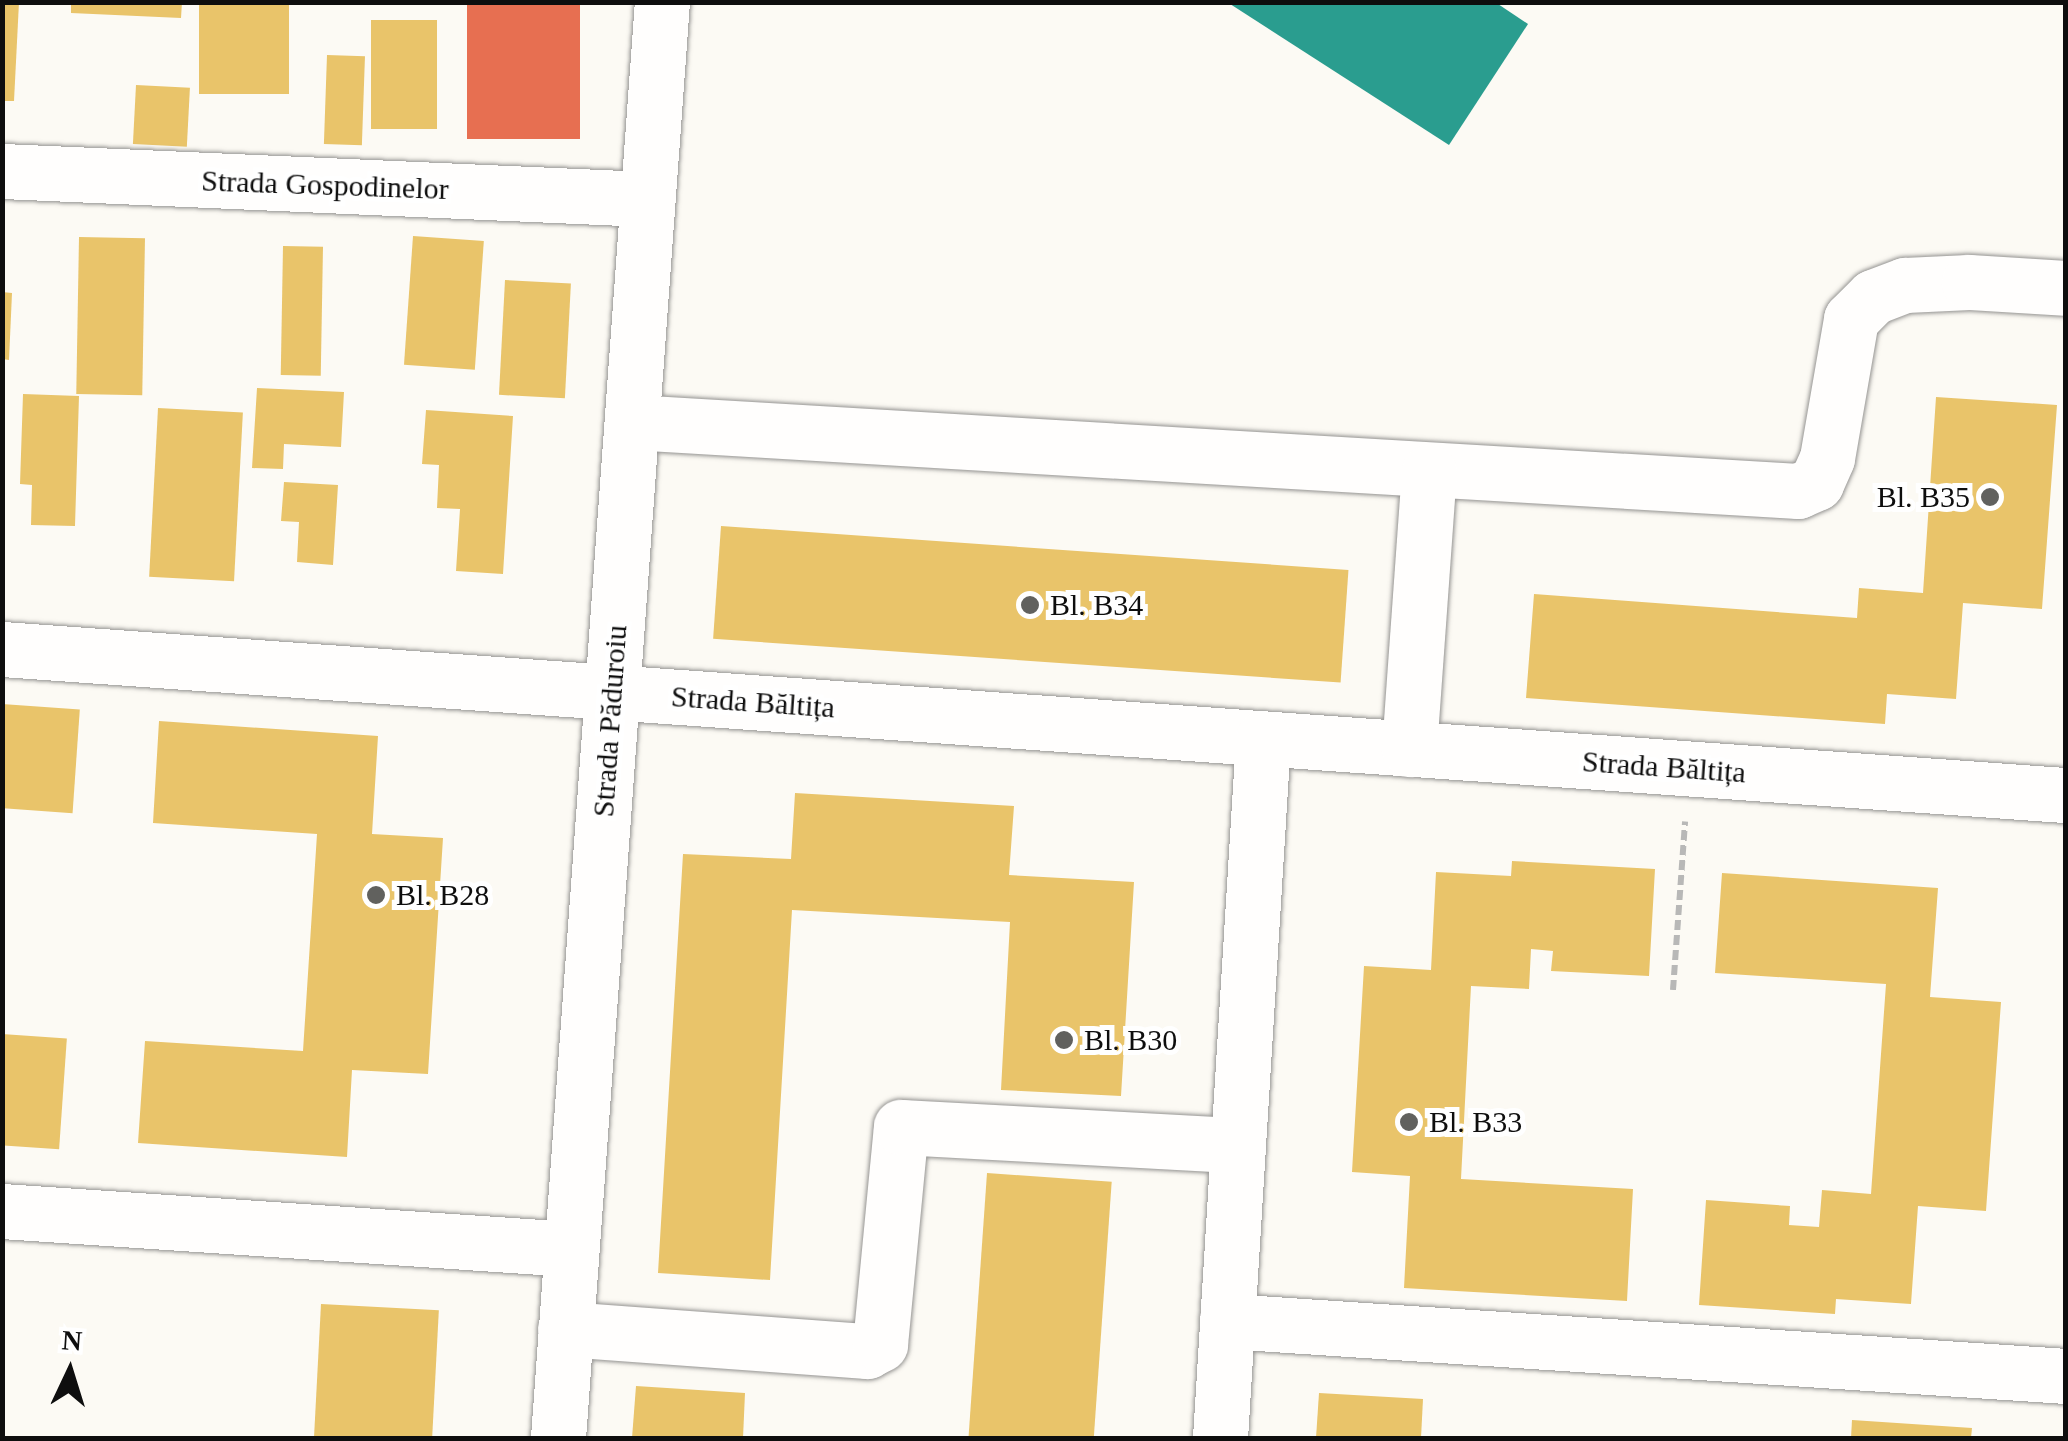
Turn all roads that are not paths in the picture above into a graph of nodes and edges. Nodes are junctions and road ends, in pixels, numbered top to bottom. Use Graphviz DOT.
graph roads {
  1 [pos="662,2"];
  2 [pos="2,171"];
  3 [pos="647,199"];
  4 [pos="2066,288"];
  5 [pos="632,422"];
  6 [pos="1428,472"];
  7 [pos="2,649"];
  8 [pos="612,692"];
  9 [pos="1264,738"];
  10 [pos="1409,749"];
  11 [pos="2066,794"];
  12 [pos="1238,1144"];
  13 [pos="2,1211"];
  14 [pos="571,1249"];
  15 [pos="1228,1321"];
  16 [pos="566,1328"];
  17 [pos="2066,1376"];
  18 [pos="558,1438"];
  19 [pos="1220,1438"];
  1 -- 3 [label="street, Strada Păduroiu"];
  2 -- 3 [label="street, Strada Gospodinelor"];
  3 -- 5 [label="street, Strada Păduroiu"];
  4 -- 6 [label="street"];
  5 -- 6 [label="street"];
  5 -- 8 [label="street, Strada Păduroiu"];
  6 -- 10 [label="street"];
  7 -- 8 [label="street, Strada Băltița"];
  8 -- 9 [label="street, Strada Băltița"];
  8 -- 14 [label="street, Strada Păduroiu"];
  9 -- 10 [label="street, Strada Băltița"];
  9 -- 12 [label="street"];
  10 -- 11 [label="street, Strada Băltița"];
  12 -- 15 [label="street"];
  12 -- 16 [label="street"];
  13 -- 14 [label="street"];
  14 -- 16 [label="street, Strada Păduroiu"];
  15 -- 17 [label="street"];
  15 -- 19 [label="street"];
  16 -- 18 [label="street, Strada Păduroiu"];
}
